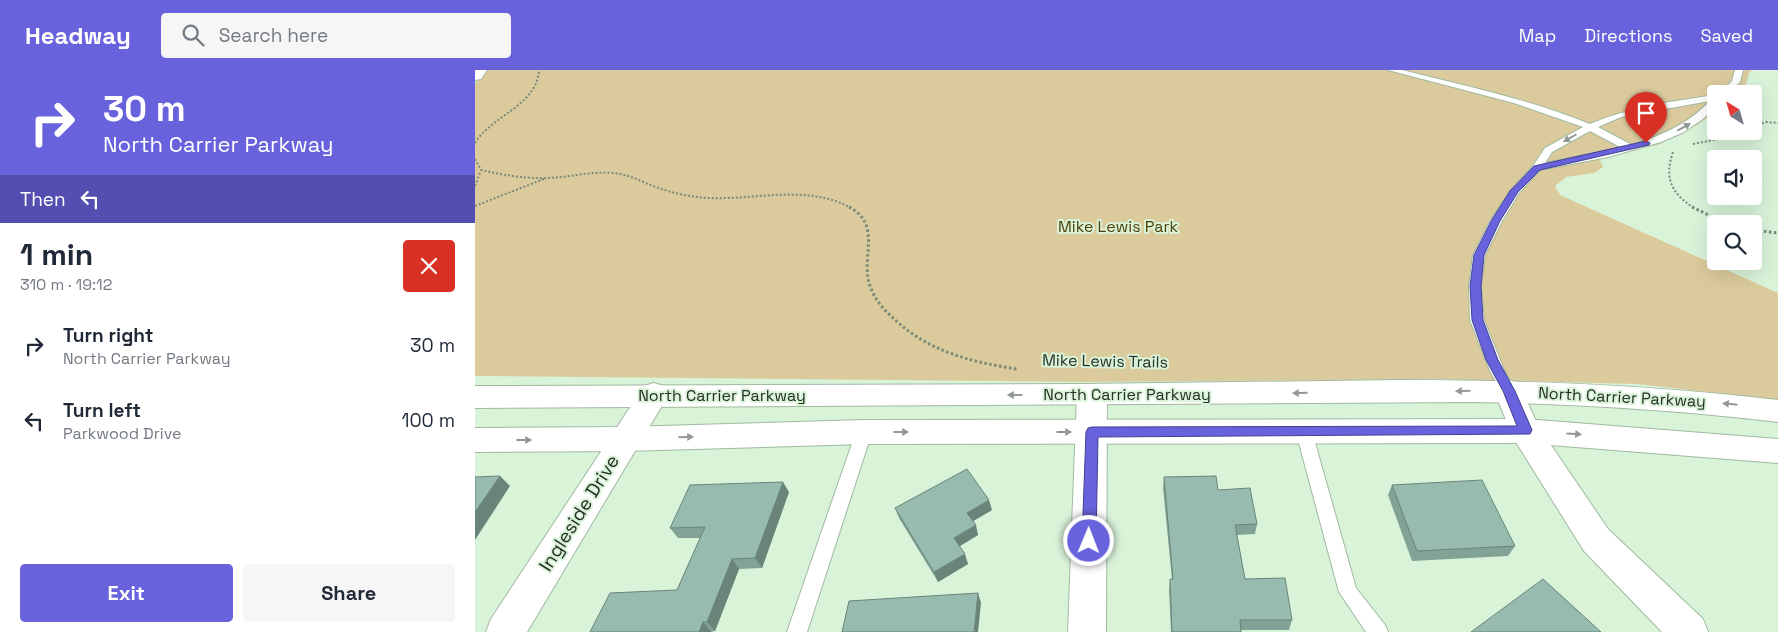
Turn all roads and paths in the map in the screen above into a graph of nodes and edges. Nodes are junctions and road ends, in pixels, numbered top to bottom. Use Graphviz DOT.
graph roads {
  1 [pos="479,70"];
  2 [pos="539,70"];
  3 [pos="1392,70"];
  4 [pos="1738,70"];
  5 [pos="475,75"];
  6 [pos="1732,85"];
  7 [pos="1707,99"];
  8 [pos="1707,112"];
  9 [pos="1763,123"];
  10 [pos="1778,123"];
  11 [pos="1590,127"];
  12 [pos="1713,140"];
  13 [pos="475,143"];
  14 [pos="1691,144"];
  15 [pos="1630,148"];
  16 [pos="1678,148"];
  17 [pos="475,159"];
  18 [pos="1537,168"];
  19 [pos="481,170"];
  20 [pos="547,178"];
  21 [pos="475,186"];
  22 [pos="475,206"];
  23 [pos="1708,215"];
  24 [pos="1762,231"];
  25 [pos="1778,233"];
  26 [pos="1026,370"];
  27 [pos="1509,391"];
  28 [pos="654,394"];
  29 [pos="1091,395"];
  30 [pos="475,397"];
  31 [pos="1778,411"];
  32 [pos="1525,430"];
  33 [pos="864,432"];
  34 [pos="1092,432"];
  35 [pos="1304,432"];
  36 [pos="626,439"];
  37 [pos="475,440"];
  38 [pos="1778,451"];
  39 [pos="505,632"];
  40 [pos="797,632"];
  41 [pos="1087,632"];
  42 [pos="1378,632"];
  43 [pos="1689,632"];
  1 -- 5 [label="main road"];
  2 -- 13 [label="path"];
  3 -- 11 [label="lane"];
  4 -- 6 [label="lane"];
  7 -- 11 [label="lane"];
  15 -- 8 [label="lane, one-way"];
  9 -- 10 [label="path"];
  11 -- 15 [label="lane"];
  11 -- 18 [label="lane, one-way"];
  12 -- 14 [label="path"];
  15 -- 18 [label="lane"];
  16 -- 23 [label="path"];
  17 -- 19 [label="path"];
  18 -- 27 [label="lane"];
  19 -- 20 [label="path, Mike Lewis Trails"];
  19 -- 21 [label="path"];
  20 -- 22 [label="path, Mike Lewis Trails"];
  20 -- 26 [label="path, Mike Lewis Trails"];
  24 -- 25 [label="path"];
  27 -- 29 [label="main road, North Carrier Parkway, one-way"];
  31 -- 27 [label="main road, North Carrier Parkway, one-way"];
  27 -- 32 [label="main road"];
  29 -- 28 [label="main road, North Carrier Parkway, one-way"];
  28 -- 30 [label="main road, North Carrier Parkway"];
  28 -- 36 [label="main road, Ingleside Drive"];
  29 -- 34 [label="main road"];
  32 -- 35 [label="main road"];
  32 -- 38 [label="main road, one-way"];
  32 -- 43 [label="main road"];
  33 -- 34 [label="main road, one-way"];
  36 -- 33 [label="main road, one-way"];
  33 -- 40 [label="lane"];
  34 -- 35 [label="main road"];
  34 -- 41 [label="main road"];
  35 -- 42 [label="lane"];
  37 -- 36 [label="main road, one-way"];
  36 -- 39 [label="main road, Ingleside Drive"];
}
